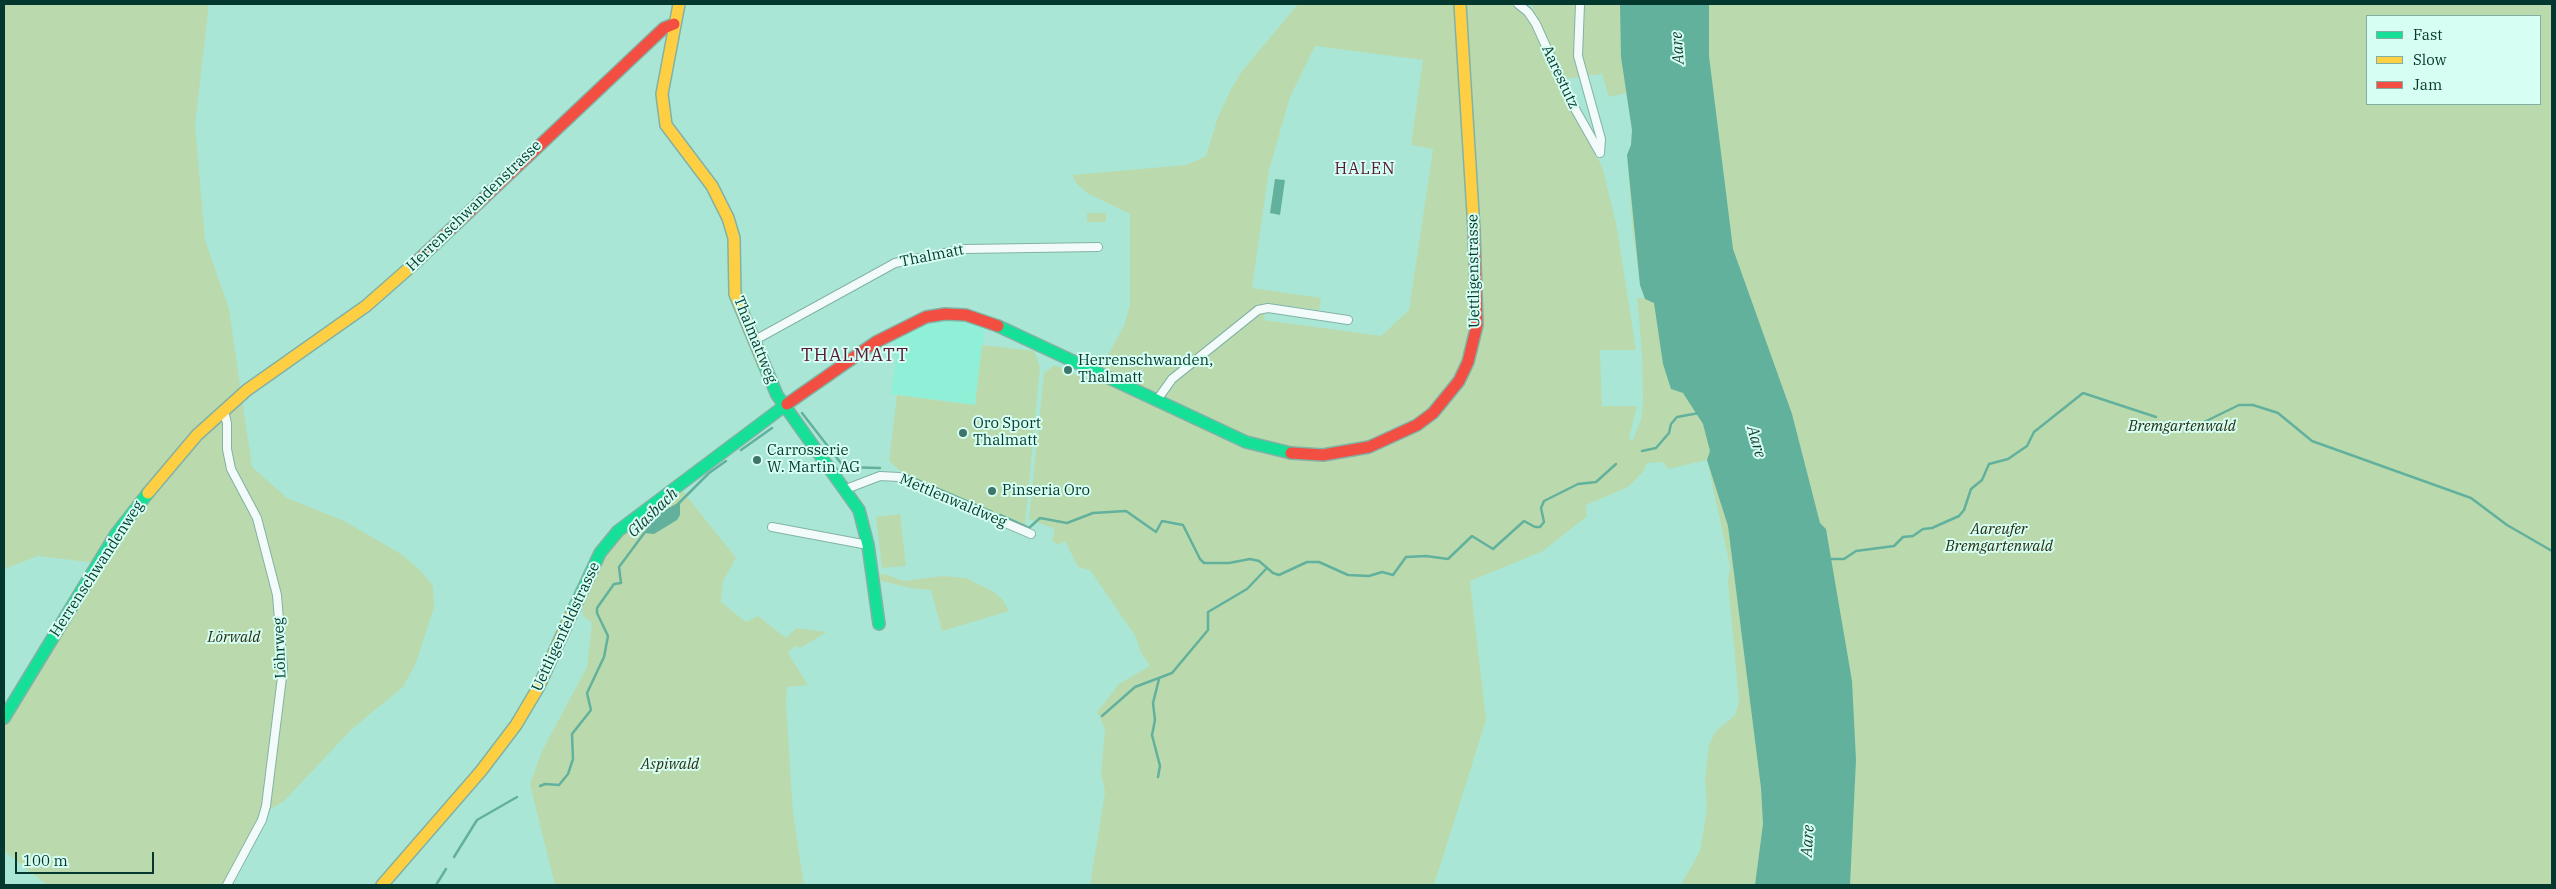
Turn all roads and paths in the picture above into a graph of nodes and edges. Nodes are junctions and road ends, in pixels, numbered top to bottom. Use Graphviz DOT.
graph roads {
  1 [pos="679,4"];
  2 [pos="1460,4"];
  3 [pos="1518,4"];
  4 [pos="1580,4"];
  5 [pos="674,24"];
  6 [pos="1098,247"];
  7 [pos="1348,320"];
  8 [pos="755,340"];
  9 [pos="248,390"];
  10 [pos="1157,400"];
  11 [pos="785,405"];
  12 [pos="224,411"];
  13 [pos="846,489"];
  14 [pos="772,527"];
  15 [pos="1031,534"];
  16 [pos="868,545"];
  17 [pos="879,624"];
  18 [pos="4,718"];
  19 [pos="227,885"];
  20 [pos="382,885"];
  1 -- 5 [label="main road"];
  2 -- 10 [label="main road, Uettligenstrasse"];
  3 -- 4 [label="street, Aarestutz"];
  5 -- 8 [label="main road, Thalmattweg"];
  5 -- 9 [label="main road, Herrenschwandenstrasse"];
  6 -- 8 [label="street, Thalmatt"];
  7 -- 10 [label="street"];
  8 -- 11 [label="main road, Thalmattweg"];
  9 -- 12 [label="main road, Herrenschwandenweg"];
  10 -- 11 [label="main road, Uettligenstrasse"];
  11 -- 13 [label="main road, Thalmattweg"];
  11 -- 20 [label="main road, Uettligenfeldstrasse"];
  12 -- 18 [label="main road, Herrenschwandenweg"];
  12 -- 19 [label="street, Löhrweg"];
  13 -- 15 [label="street, Mettlenwaldweg"];
  13 -- 16 [label="main road, Thalmattweg"];
  14 -- 16 [label="street"];
  16 -- 17 [label="main road, Thalmattweg"];
}
